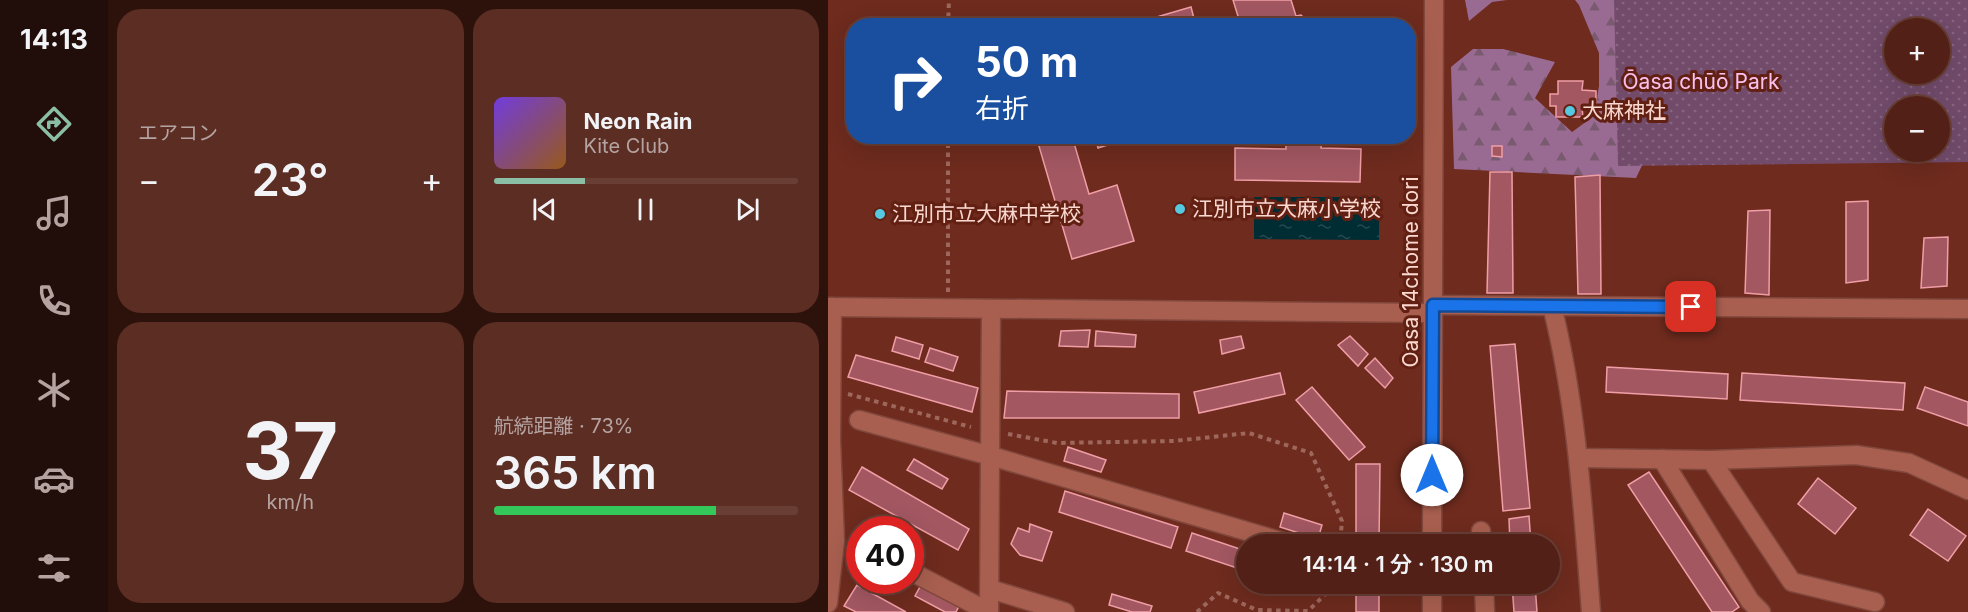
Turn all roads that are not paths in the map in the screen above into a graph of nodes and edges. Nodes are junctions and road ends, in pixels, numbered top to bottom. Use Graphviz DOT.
graph roads {
  1 [pos="1434,0"];
  2 [pos="1552,306"];
  3 [pos="830,307"];
  4 [pos="991,309"];
  5 [pos="1433,309"];
  6 [pos="1968,309"];
  7 [pos="859,420"];
  8 [pos="991,456"];
  9 [pos="1579,458"];
  10 [pos="1662,459"];
  11 [pos="1711,460"];
  12 [pos="1968,490"];
  13 [pos="831,515"];
  14 [pos="1256,534"];
  15 [pos="1432,534"];
  16 [pos="924,578"];
  17 [pos="990,590"];
  18 [pos="1430,594"];
  19 [pos="1484,594"];
  20 [pos="1875,602"];
  21 [pos="828,603"];
  22 [pos="989,612"];
  23 [pos="1065,612"];
  24 [pos="1432,612"];
  25 [pos="1485,612"];
  26 [pos="1591,612"];
  27 [pos="1761,612"];
  1 -- 5 [label="street, Oasa 14chome dori"];
  2 -- 5 [label="street"];
  2 -- 6 [label="street"];
  2 -- 9 [label="street"];
  3 -- 4 [label="street"];
  3 -- 13 [label="street"];
  4 -- 5 [label="street"];
  4 -- 8 [label="street"];
  5 -- 15 [label="street, Oasa 14chome dori"];
  7 -- 8 [label="street"];
  8 -- 14 [label="street"];
  8 -- 17 [label="street"];
  9 -- 10 [label="street"];
  9 -- 26 [label="street"];
  10 -- 11 [label="street"];
  10 -- 27 [label="street"];
  11 -- 12 [label="street"];
  11 -- 20 [label="street"];
  13 -- 21 [label="street"];
  16 -- 22 [label="street"];
  17 -- 22 [label="street"];
  17 -- 23 [label="street"];
  18 -- 24 [label="street"];
  19 -- 25 [label="street"];
}
